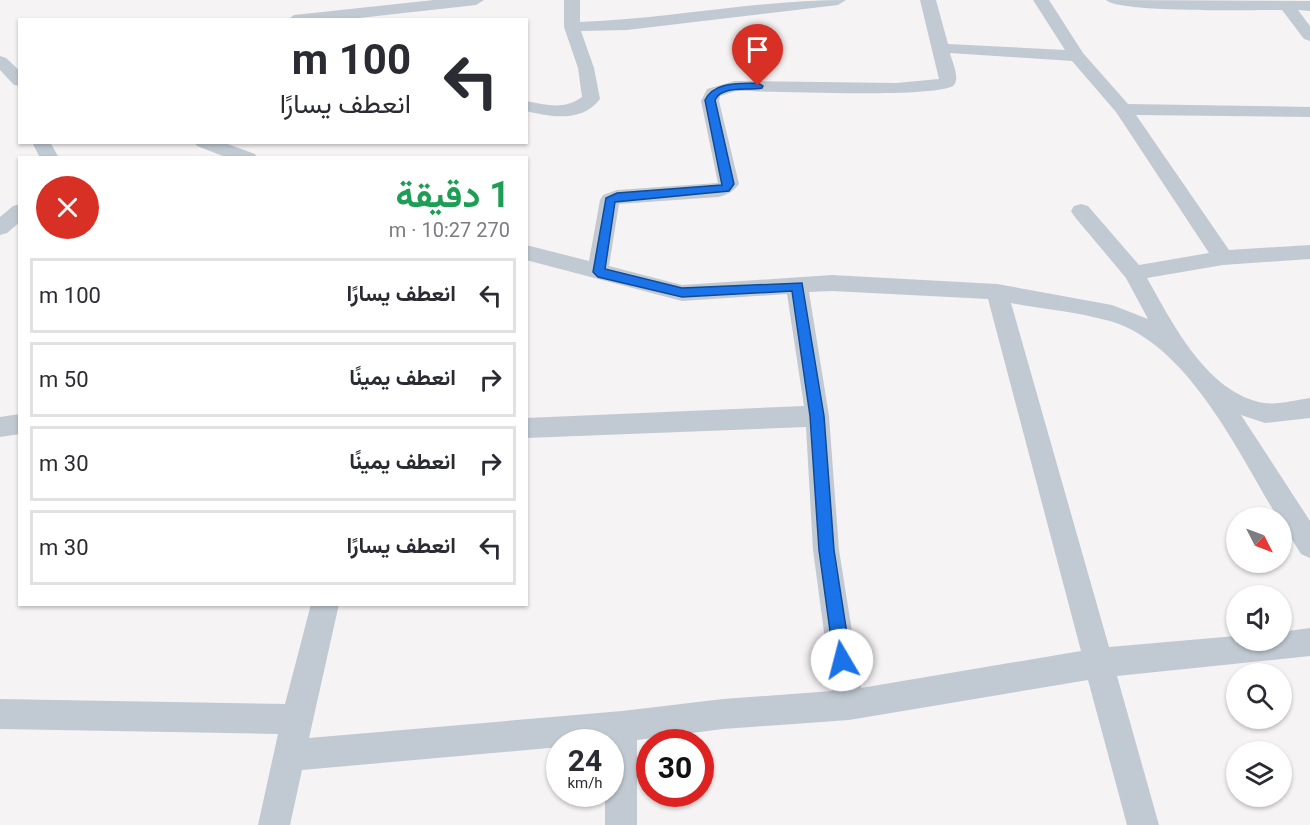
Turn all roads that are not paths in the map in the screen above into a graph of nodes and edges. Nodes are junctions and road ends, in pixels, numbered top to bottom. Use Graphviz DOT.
graph roads {
  1 [pos="476,0"];
  2 [pos="572,0"];
  3 [pos="838,0"];
  4 [pos="928,0"];
  5 [pos="1041,0"];
  6 [pos="1114,0"];
  7 [pos="1285,3"];
  8 [pos="1310,6"];
  9 [pos="435,12"];
  10 [pos="329,18"];
  11 [pos="572,27"];
  12 [pos="1310,36"];
  13 [pos="940,48"];
  14 [pos="1077,56"];
  15 [pos="0,61"];
  16 [pos="18,83"];
  17 [pos="528,106"];
  18 [pos="1123,110"];
  19 [pos="1310,112"];
  20 [pos="209,144"];
  21 [pos="242,156"];
  22 [pos="1081,211"];
  23 [pos="18,213"];
  24 [pos="0,228"];
  25 [pos="1310,252"];
  26 [pos="528,253"];
  27 [pos="1223,258"];
  28 [pos="598,272"];
  29 [pos="1134,273"];
  30 [pos="797,286"];
  31 [pos="996,292"];
  32 [pos="1173,345"];
  33 [pos="1213,390"];
  34 [pos="1310,408"];
  35 [pos="817,416"];
  36 [pos="18,424"];
  37 [pos="0,427"];
  38 [pos="528,428"];
  39 [pos="1310,545"];
  40 [pos="324,606"];
  41 [pos="1310,642"];
  42 [pos="1099,663"];
  43 [pos="849,705"];
  44 [pos="0,714"];
  45 [pos="295,719"];
  46 [pos="622,726"];
  47 [pos="291,755"];
  48 [pos="274,825"];
  49 [pos="621,825"];
  50 [pos="1143,825"];
  1 -- 9 [label="street"];
  2 -- 11 [label="street"];
  3 -- 11 [label="street"];
  4 -- 13 [label="street"];
  5 -- 14 [label="street"];
  6 -- 7 [label="street"];
  7 -- 8 [label="street"];
  7 -- 12 [label="street"];
  9 -- 10 [label="street"];
  11 -- 17 [label="street"];
  13 -- 14 [label="street"];
  13 -- 28 [label="street"];
  14 -- 18 [label="street"];
  15 -- 16 [label="street"];
  18 -- 19 [label="street"];
  18 -- 27 [label="street"];
  20 -- 21 [label="street"];
  22 -- 29 [label="street"];
  23 -- 24 [label="street"];
  25 -- 27 [label="street"];
  26 -- 28 [label="street"];
  27 -- 29 [label="street"];
  28 -- 30 [label="street"];
  29 -- 32 [label="street"];
  30 -- 31 [label="street"];
  30 -- 35 [label="street"];
  31 -- 32 [label="street"];
  31 -- 42 [label="street"];
  32 -- 33 [label="street"];
  33 -- 34 [label="street"];
  33 -- 39 [label="street"];
  35 -- 38 [label="street"];
  35 -- 43 [label="street"];
  36 -- 37 [label="street"];
  40 -- 45 [label="street"];
  41 -- 42 [label="street"];
  42 -- 43 [label="street"];
  42 -- 50 [label="street"];
  43 -- 46 [label="street"];
  44 -- 45 [label="street"];
  45 -- 47 [label="street"];
  46 -- 47 [label="street"];
  46 -- 49 [label="street"];
  47 -- 48 [label="street"];
}
